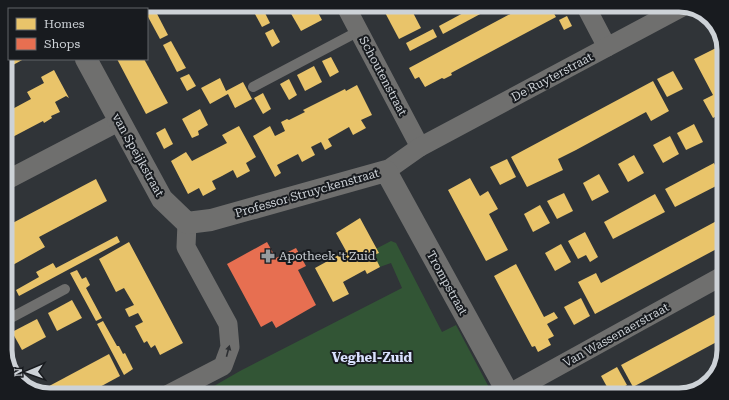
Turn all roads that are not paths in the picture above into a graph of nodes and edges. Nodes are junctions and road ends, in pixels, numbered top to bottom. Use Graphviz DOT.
graph roads {
  1 [pos="350,12"];
  2 [pos="589,12"];
  3 [pos="673,12"];
  4 [pos="359,31"];
  5 [pos="607,47"];
  6 [pos="87,60"];
  7 [pos="253,87"];
  8 [pos="120,121"];
  9 [pos="420,147"];
  10 [pos="386,171"];
  11 [pos="12,177"];
  12 [pos="187,223"];
  13 [pos="717,279"];
  14 [pos="65,288"];
  15 [pos="12,317"];
  16 [pos="194,388"];
  17 [pos="505,388"];
  18 [pos="519,388"];
  1 -- 4 [label="street, Schoutenstraat"];
  2 -- 5 [label="street"];
  3 -- 5 [label="street, De Ruyterstraat"];
  4 -- 7 [label="lane"];
  4 -- 9 [label="street, Schoutenstraat"];
  5 -- 9 [label="street, De Ruyterstraat"];
  6 -- 8 [label="street, van Speijkstraat"];
  8 -- 11 [label="street"];
  8 -- 12 [label="street, van Speijkstraat"];
  9 -- 10 [label="street, Professor Struyckenstraat"];
  10 -- 12 [label="street, Professor Struyckenstraat"];
  10 -- 17 [label="street, Trompstraat"];
  16 -- 12 [label="street, one-way"];
  13 -- 18 [label="street, Van Wassenaerstraat"];
  14 -- 15 [label="lane"];
}
